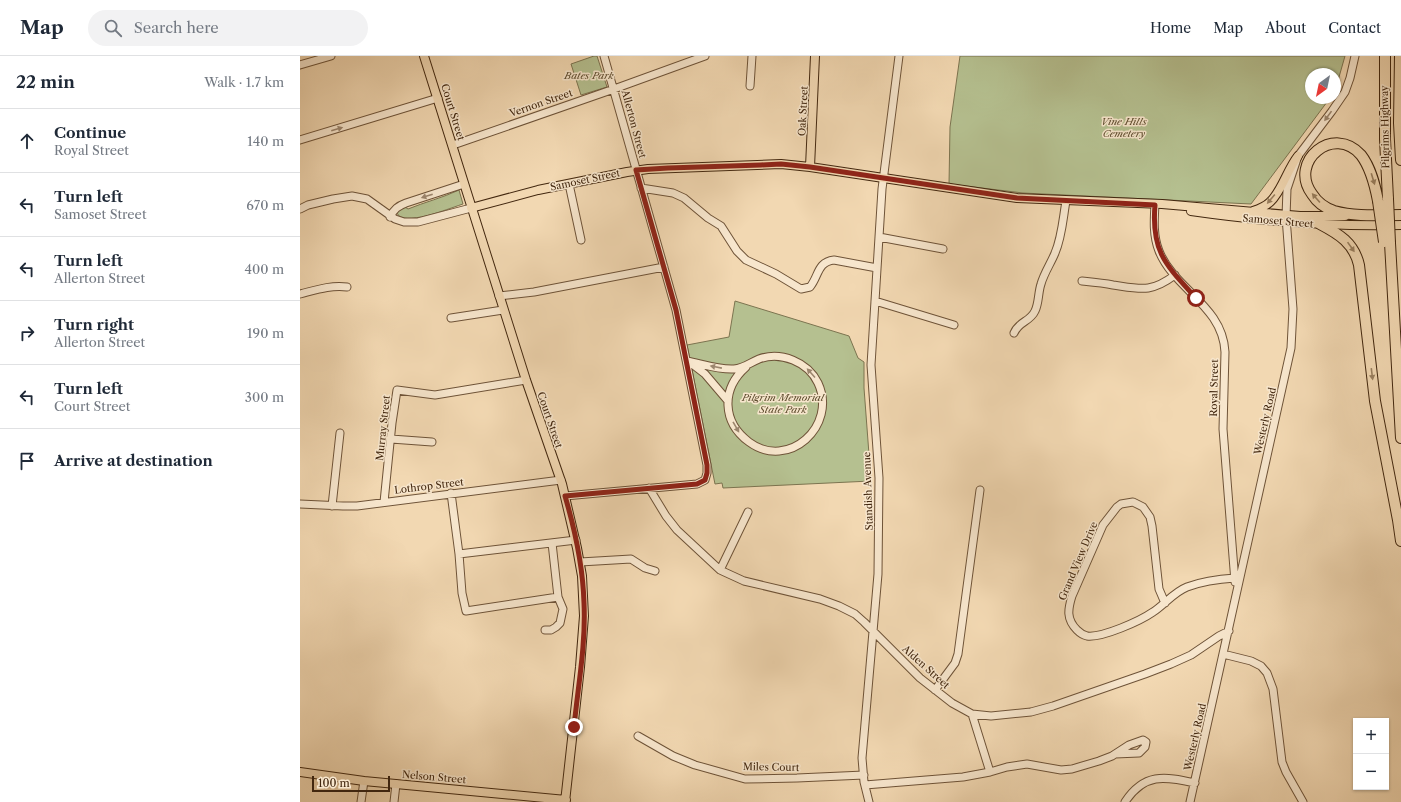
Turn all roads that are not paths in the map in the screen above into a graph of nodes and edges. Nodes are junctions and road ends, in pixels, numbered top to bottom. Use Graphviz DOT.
graph roads {
  1 [pos="331,56"];
  2 [pos="426,56"];
  3 [pos="604,56"];
  4 [pos="705,56"];
  5 [pos="752,56"];
  6 [pos="815,56"];
  7 [pos="899,56"];
  8 [pos="1355,56"];
  9 [pos="1385,56"];
  10 [pos="1400,56"];
  11 [pos="300,65"];
  12 [pos="750,86"];
  13 [pos="614,89"];
  14 [pos="438,98"];
  15 [pos="300,140"];
  16 [pos="453,145"];
  17 [pos="1298,156"];
  18 [pos="1401,160"];
  19 [pos="810,167"];
  20 [pos="636,170"];
  21 [pos="883,178"];
  22 [pos="464,184"];
  23 [pos="569,184"];
  24 [pos="640,188"];
  25 [pos="1383,200"];
  26 [pos="1066,201"];
  27 [pos="300,205"];
  28 [pos="308,205"];
  29 [pos="1155,205"];
  30 [pos="471,208"];
  31 [pos="300,209"];
  32 [pos="1252,212"];
  33 [pos="1401,215"];
  34 [pos="1364,216"];
  35 [pos="390,217"];
  36 [pos="1286,218"];
  37 [pos="1320,224"];
  38 [pos="1401,225"];
  39 [pos="879,237"];
  40 [pos="581,240"];
  41 [pos="943,250"];
  42 [pos="664,267"];
  43 [pos="877,268"];
  44 [pos="1176,275"];
  45 [pos="1082,281"];
  46 [pos="347,287"];
  47 [pos="300,294"];
  48 [pos="499,296"];
  49 [pos="875,301"];
  50 [pos="503,310"];
  51 [pos="451,318"];
  52 [pos="954,325"];
  53 [pos="1014,333"];
  54 [pos="687,361"];
  55 [pos="746,367"];
  56 [pos="526,380"];
  57 [pos="728,402"];
  58 [pos="340,432"];
  59 [pos="1401,438"];
  60 [pos="391,439"];
  61 [pos="432,442"];
  62 [pos="560,480"];
  63 [pos="649,488"];
  64 [pos="980,490"];
  65 [pos="451,493"];
  66 [pos="565,496"];
  67 [pos="384,502"];
  68 [pos="300,504"];
  69 [pos="332,506"];
  70 [pos="748,512"];
  71 [pos="576,540"];
  72 [pos="1401,541"];
  73 [pos="552,543"];
  74 [pos="459,554"];
  75 [pos="580,562"];
  76 [pos="720,570"];
  77 [pos="655,571"];
  78 [pos="1235,578"];
  79 [pos="1236,595"];
  80 [pos="558,598"];
  81 [pos="1165,603"];
  82 [pos="545,630"];
  83 [pos="873,631"];
  84 [pos="1229,631"];
  85 [pos="1223,654"];
  86 [pos="935,690"];
  87 [pos="972,714"];
  88 [pos="638,736"];
  89 [pos="1115,754"];
  90 [pos="300,772"];
  91 [pos="990,772"];
  92 [pos="864,775"];
  93 [pos="364,781"];
  94 [pos="1194,783"];
  95 [pos="396,784"];
  96 [pos="865,784"];
  97 [pos="566,801"];
  98 [pos="361,802"];
  99 [pos="394,802"];
  100 [pos="869,802"];
  101 [pos="1125,802"];
  102 [pos="1190,802"];
  103 [pos="1303,802"];
  1 -- 11 [label="street"];
  2 -- 14 [label="main road, Court Street"];
  3 -- 13 [label="street, Allerton Street"];
  4 -- 13 [label="street, Vernon Street"];
  5 -- 12 [label="street"];
  6 -- 19 [label="main road, Oak Street"];
  7 -- 21 [label="street, Standish Avenue"];
  8 -- 17 [label="street, Westerly Road, one-way"];
  9 -- 25 [label="highway, Pilgrims Highway"];
  10 -- 18 [label="highway, Pilgrims Highway"];
  13 -- 16 [label="street, Vernon Street"];
  13 -- 20 [label="street, Allerton Street"];
  15 -- 14 [label="street, one-way"];
  14 -- 16 [label="main road, Court Street"];
  16 -- 22 [label="main road, Court Street"];
  17 -- 32 [label="main road, one-way"];
  17 -- 36 [label="street, Westerly Road"];
  19 -- 20 [label="main road, Samoset Street"];
  19 -- 21 [label="main road, Samoset Street"];
  20 -- 23 [label="main road, Samoset Street"];
  20 -- 24 [label="street, Allerton Street"];
  21 -- 26 [label="main road, Samoset Street"];
  21 -- 39 [label="street, Standish Avenue"];
  22 -- 30 [label="main road, Court Street"];
  22 -- 35 [label="street, one-way"];
  23 -- 30 [label="main road, Samoset Street"];
  23 -- 40 [label="street"];
  24 -- 42 [label="street, Allerton Street"];
  24 -- 43 [label="street"];
  34 -- 25 [label="highway, one-way"];
  25 -- 59 [label="highway, bridge"];
  26 -- 29 [label="main road, Samoset Street"];
  26 -- 53 [label="street"];
  27 -- 28 [label="street"];
  28 -- 31 [label="street"];
  28 -- 35 [label="street"];
  29 -- 32 [label="main road, Samoset Street"];
  29 -- 36 [label="main road, Samoset Street"];
  29 -- 44 [label="street, Royal Street"];
  30 -- 35 [label="street"];
  30 -- 48 [label="main road, Court Street"];
  32 -- 36 [label="main road, Samoset Street"];
  33 -- 34 [label="highway, Samoset Street"];
  34 -- 36 [label="main road, Samoset Street"];
  36 -- 37 [label="main road, Samoset Street"];
  36 -- 79 [label="street, Westerly Road"];
  37 -- 38 [label="main road, Samoset Street"];
  37 -- 72 [label="highway, one-way"];
  39 -- 41 [label="street"];
  39 -- 43 [label="street, Standish Avenue"];
  42 -- 48 [label="street"];
  42 -- 54 [label="street, Allerton Street"];
  43 -- 49 [label="street, Standish Avenue"];
  44 -- 45 [label="street"];
  44 -- 78 [label="street, Royal Street"];
  46 -- 47 [label="street"];
  48 -- 50 [label="main road, Court Street"];
  49 -- 52 [label="street"];
  49 -- 83 [label="street, Standish Avenue"];
  50 -- 51 [label="street"];
  50 -- 56 [label="main road, Court Street"];
  55 -- 54 [label="street, one-way"];
  54 -- 57 [label="street"];
  54 -- 63 [label="street, Allerton Street"];
  55 -- 57 [label="street"];
  57 -- 55 [label="street, one-way"];
  56 -- 60 [label="street, Murray Street"];
  56 -- 62 [label="main road, Court Street"];
  58 -- 69 [label="street"];
  60 -- 61 [label="street"];
  60 -- 67 [label="street, Murray Street"];
  62 -- 65 [label="street, Lothrop Street"];
  62 -- 66 [label="main road, Court Street"];
  63 -- 66 [label="street, Allerton Street"];
  63 -- 76 [label="street, Alden Street"];
  64 -- 86 [label="street"];
  65 -- 67 [label="street, Lothrop Street"];
  65 -- 74 [label="street"];
  66 -- 71 [label="main road, Court Street"];
  67 -- 69 [label="street, Lothrop Street"];
  68 -- 69 [label="street, Lothrop Street"];
  70 -- 76 [label="street"];
  71 -- 73 [label="street"];
  71 -- 75 [label="main road, Court Street"];
  73 -- 74 [label="street"];
  73 -- 80 [label="street"];
  74 -- 80 [label="street"];
  75 -- 77 [label="street"];
  75 -- 97 [label="main road, Court Street"];
  76 -- 83 [label="street, Alden Street"];
  78 -- 79 [label="street, Royal Street"];
  78 -- 81 [label="street, Grand View Drive"];
  79 -- 84 [label="street, Westerly Road"];
  80 -- 82 [label="street"];
  81 -- 81 [label="street, Grand View Drive"];
  83 -- 86 [label="street, Alden Street"];
  83 -- 92 [label="street, Standish Avenue"];
  84 -- 85 [label="street, Westerly Road"];
  84 -- 87 [label="street, Alden Street"];
  85 -- 94 [label="street, Westerly Road"];
  85 -- 103 [label="street"];
  86 -- 87 [label="street, Alden Street"];
  87 -- 91 [label="street"];
  88 -- 92 [label="street, Miles Court"];
  89 -- 91 [label="street"];
  90 -- 93 [label="main road, Nelson Street"];
  91 -- 96 [label="street"];
  92 -- 96 [label="street, Standish Avenue"];
  93 -- 95 [label="main road, Nelson Street"];
  93 -- 98 [label="street"];
  94 -- 101 [label="street"];
  94 -- 102 [label="street, Westerly Road"];
  95 -- 97 [label="main road, Nelson Street"];
  95 -- 99 [label="street"];
  96 -- 100 [label="street, Standish Avenue"];
}
